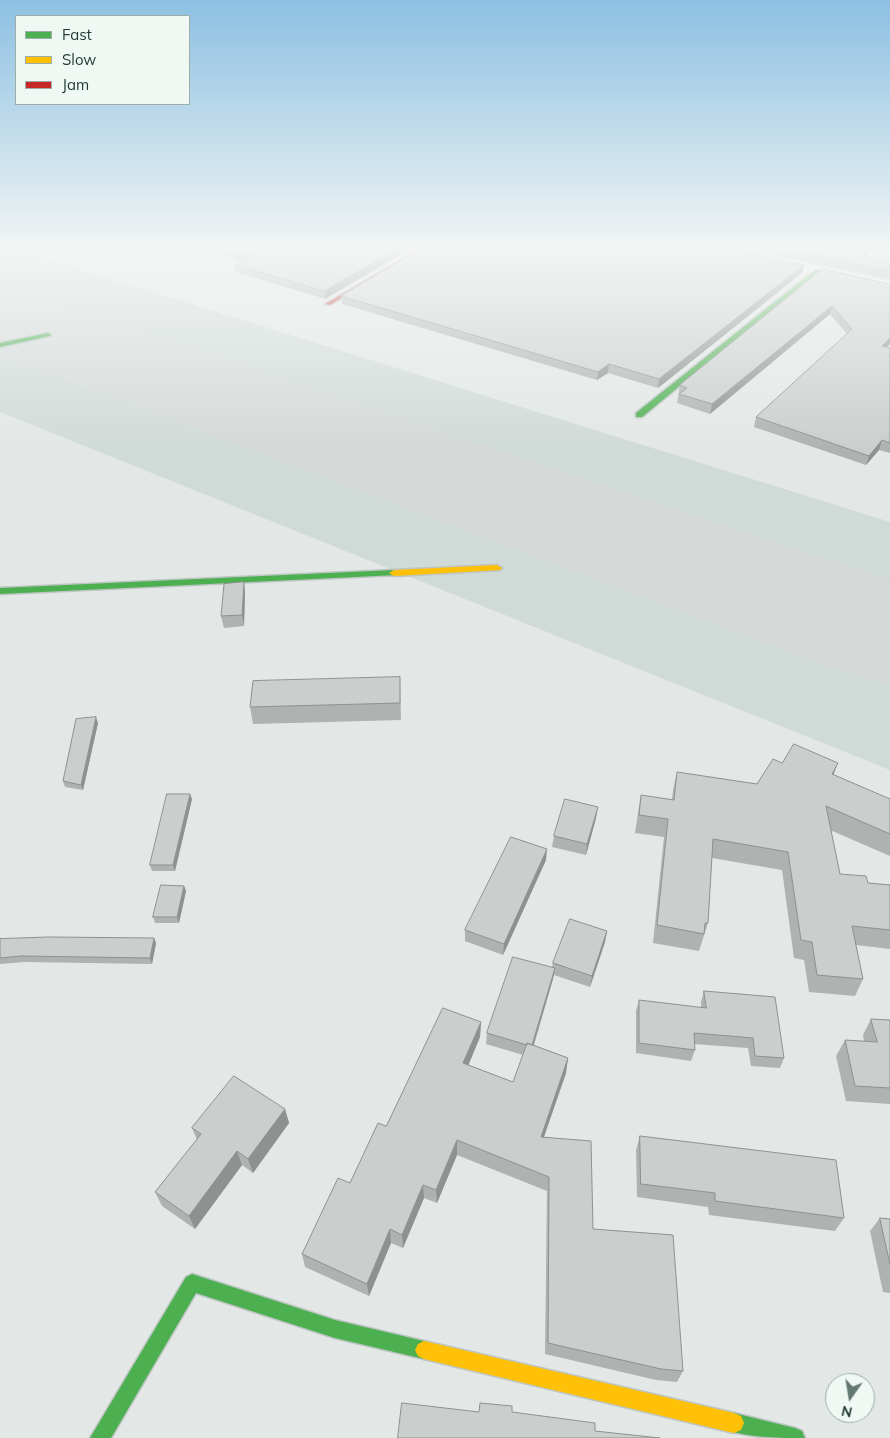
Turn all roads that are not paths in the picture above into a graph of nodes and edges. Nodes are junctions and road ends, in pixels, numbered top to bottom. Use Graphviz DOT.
graph roads {
  1 [pos="761,316"];
  2 [pos="48,336"];
  3 [pos="0,345"];
  4 [pos="638,416"];
  5 [pos="497,568"];
  6 [pos="0,591"];
  7 [pos="100,1438"];
  8 [pos="795,1438"];
  1 -- 4 [label="street"];
  2 -- 3 [label="street"];
  5 -- 6 [label="street"];
  7 -- 8 [label="street"];
}
